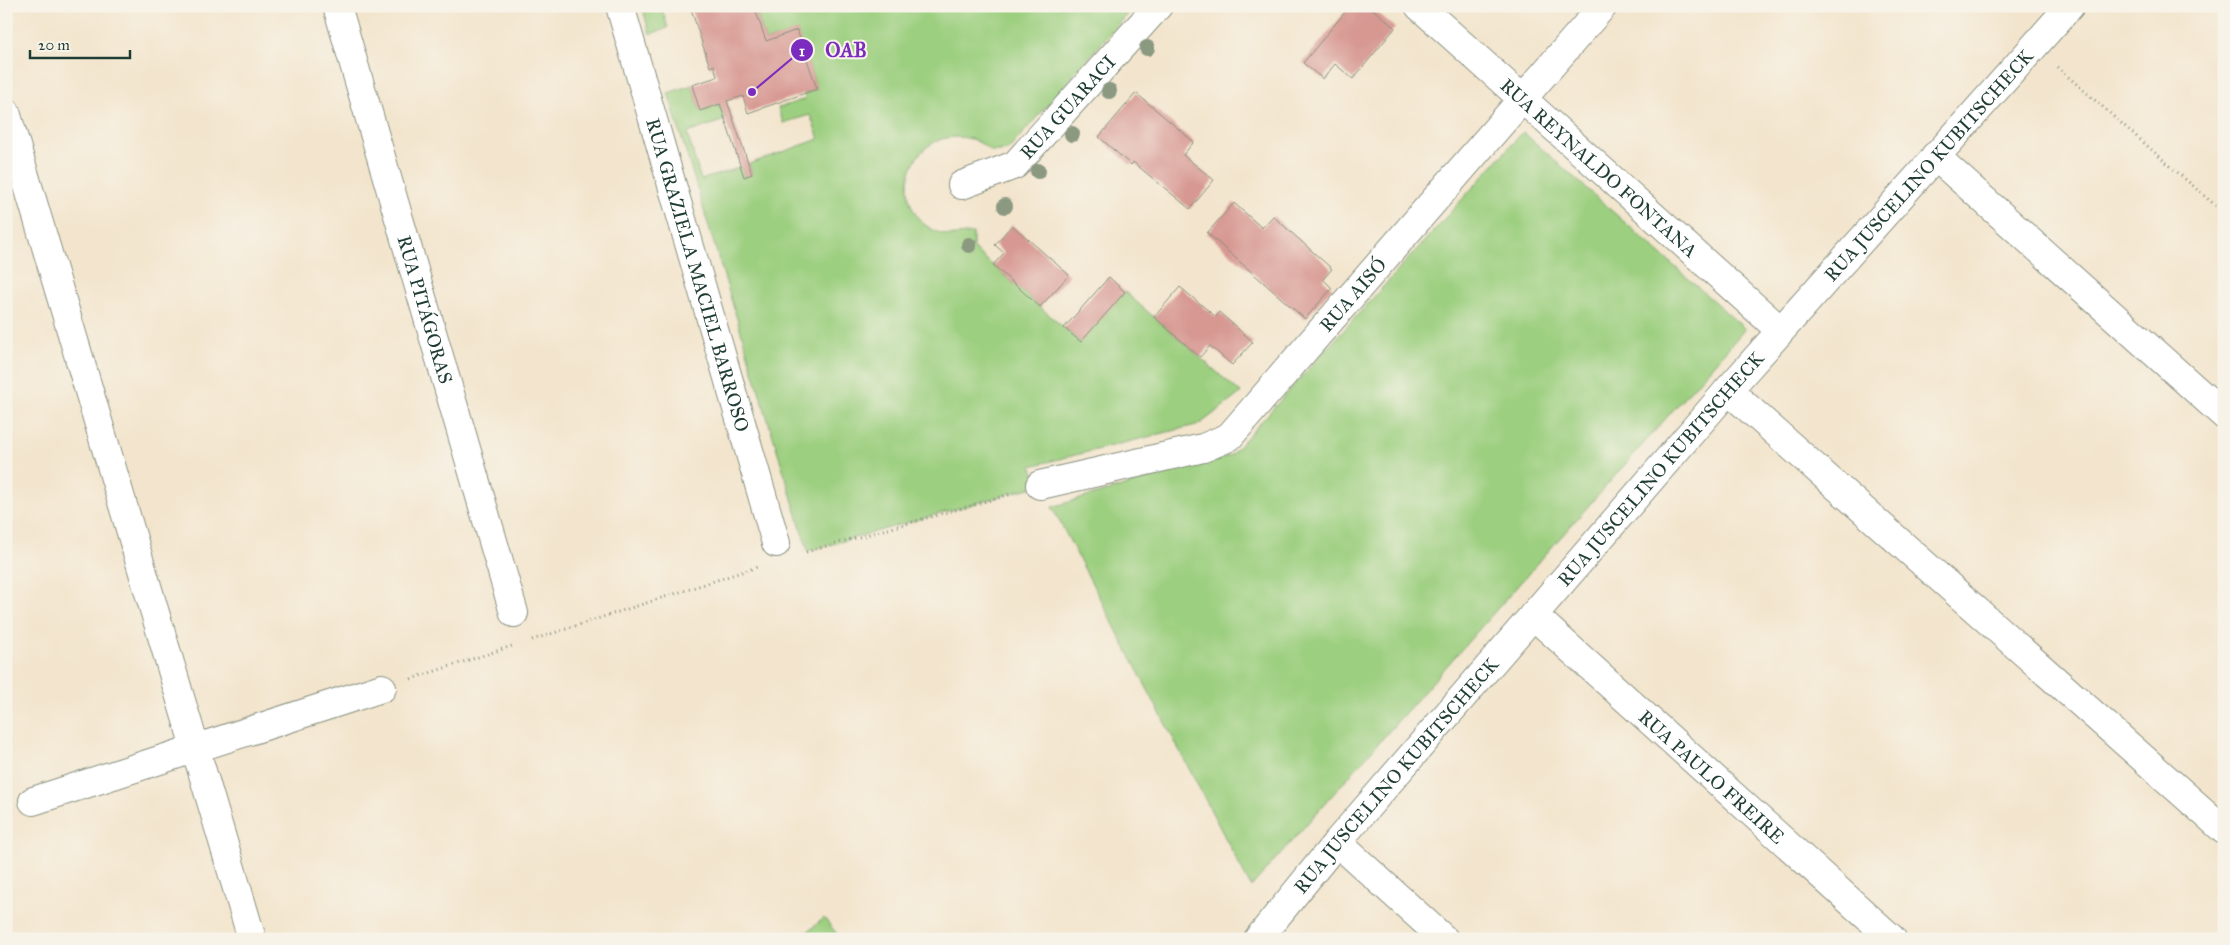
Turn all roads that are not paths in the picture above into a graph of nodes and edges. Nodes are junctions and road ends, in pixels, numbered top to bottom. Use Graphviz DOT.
graph roads {
  1 [pos="338,6"];
  2 [pos="620,6"];
  3 [pos="1158,6"];
  4 [pos="1420,6"];
  5 [pos="1603,6"];
  6 [pos="2070,6"];
  7 [pos="1523,99"];
  8 [pos="6,112"];
  9 [pos="1935,156"];
  10 [pos="962,185"];
  11 [pos="1780,330"];
  12 [pos="1728,390"];
  13 [pos="2224,414"];
  14 [pos="1040,486"];
  15 [pos="779,551"];
  16 [pos="514,613"];
  17 [pos="1533,615"];
  18 [pos="382,688"];
  19 [pos="197,748"];
  20 [pos="33,801"];
  21 [pos="2224,830"];
  22 [pos="1337,842"];
  23 [pos="252,939"];
  24 [pos="1258,939"];
  25 [pos="1444,939"];
  26 [pos="1892,939"];
  1 -- 16 [label="street, RUA PITÁGORAS"];
  2 -- 15 [label="street, RUA GRAZIELA MACIEL BARROSO"];
  3 -- 10 [label="street, RUA GUARACI"];
  4 -- 7 [label="street, RUA REYNALDO FONTANA"];
  5 -- 7 [label="street, RUA AISÓ"];
  6 -- 9 [label="street, RUA JUSCELINO KUBITSCHECK"];
  7 -- 11 [label="street, RUA REYNALDO FONTANA"];
  7 -- 14 [label="street, RUA AISÓ"];
  8 -- 19 [label="street"];
  9 -- 11 [label="street, RUA JUSCELINO KUBITSCHECK"];
  9 -- 13 [label="street"];
  11 -- 12 [label="street, RUA JUSCELINO KUBITSCHECK"];
  12 -- 17 [label="street, RUA JUSCELINO KUBITSCHECK"];
  12 -- 21 [label="street"];
  17 -- 22 [label="street, RUA JUSCELINO KUBITSCHECK"];
  17 -- 26 [label="street, RUA PAULO FREIRE"];
  18 -- 19 [label="street"];
  19 -- 20 [label="street"];
  19 -- 23 [label="street"];
  22 -- 24 [label="street, RUA JUSCELINO KUBITSCHECK"];
  22 -- 25 [label="street"];
}
